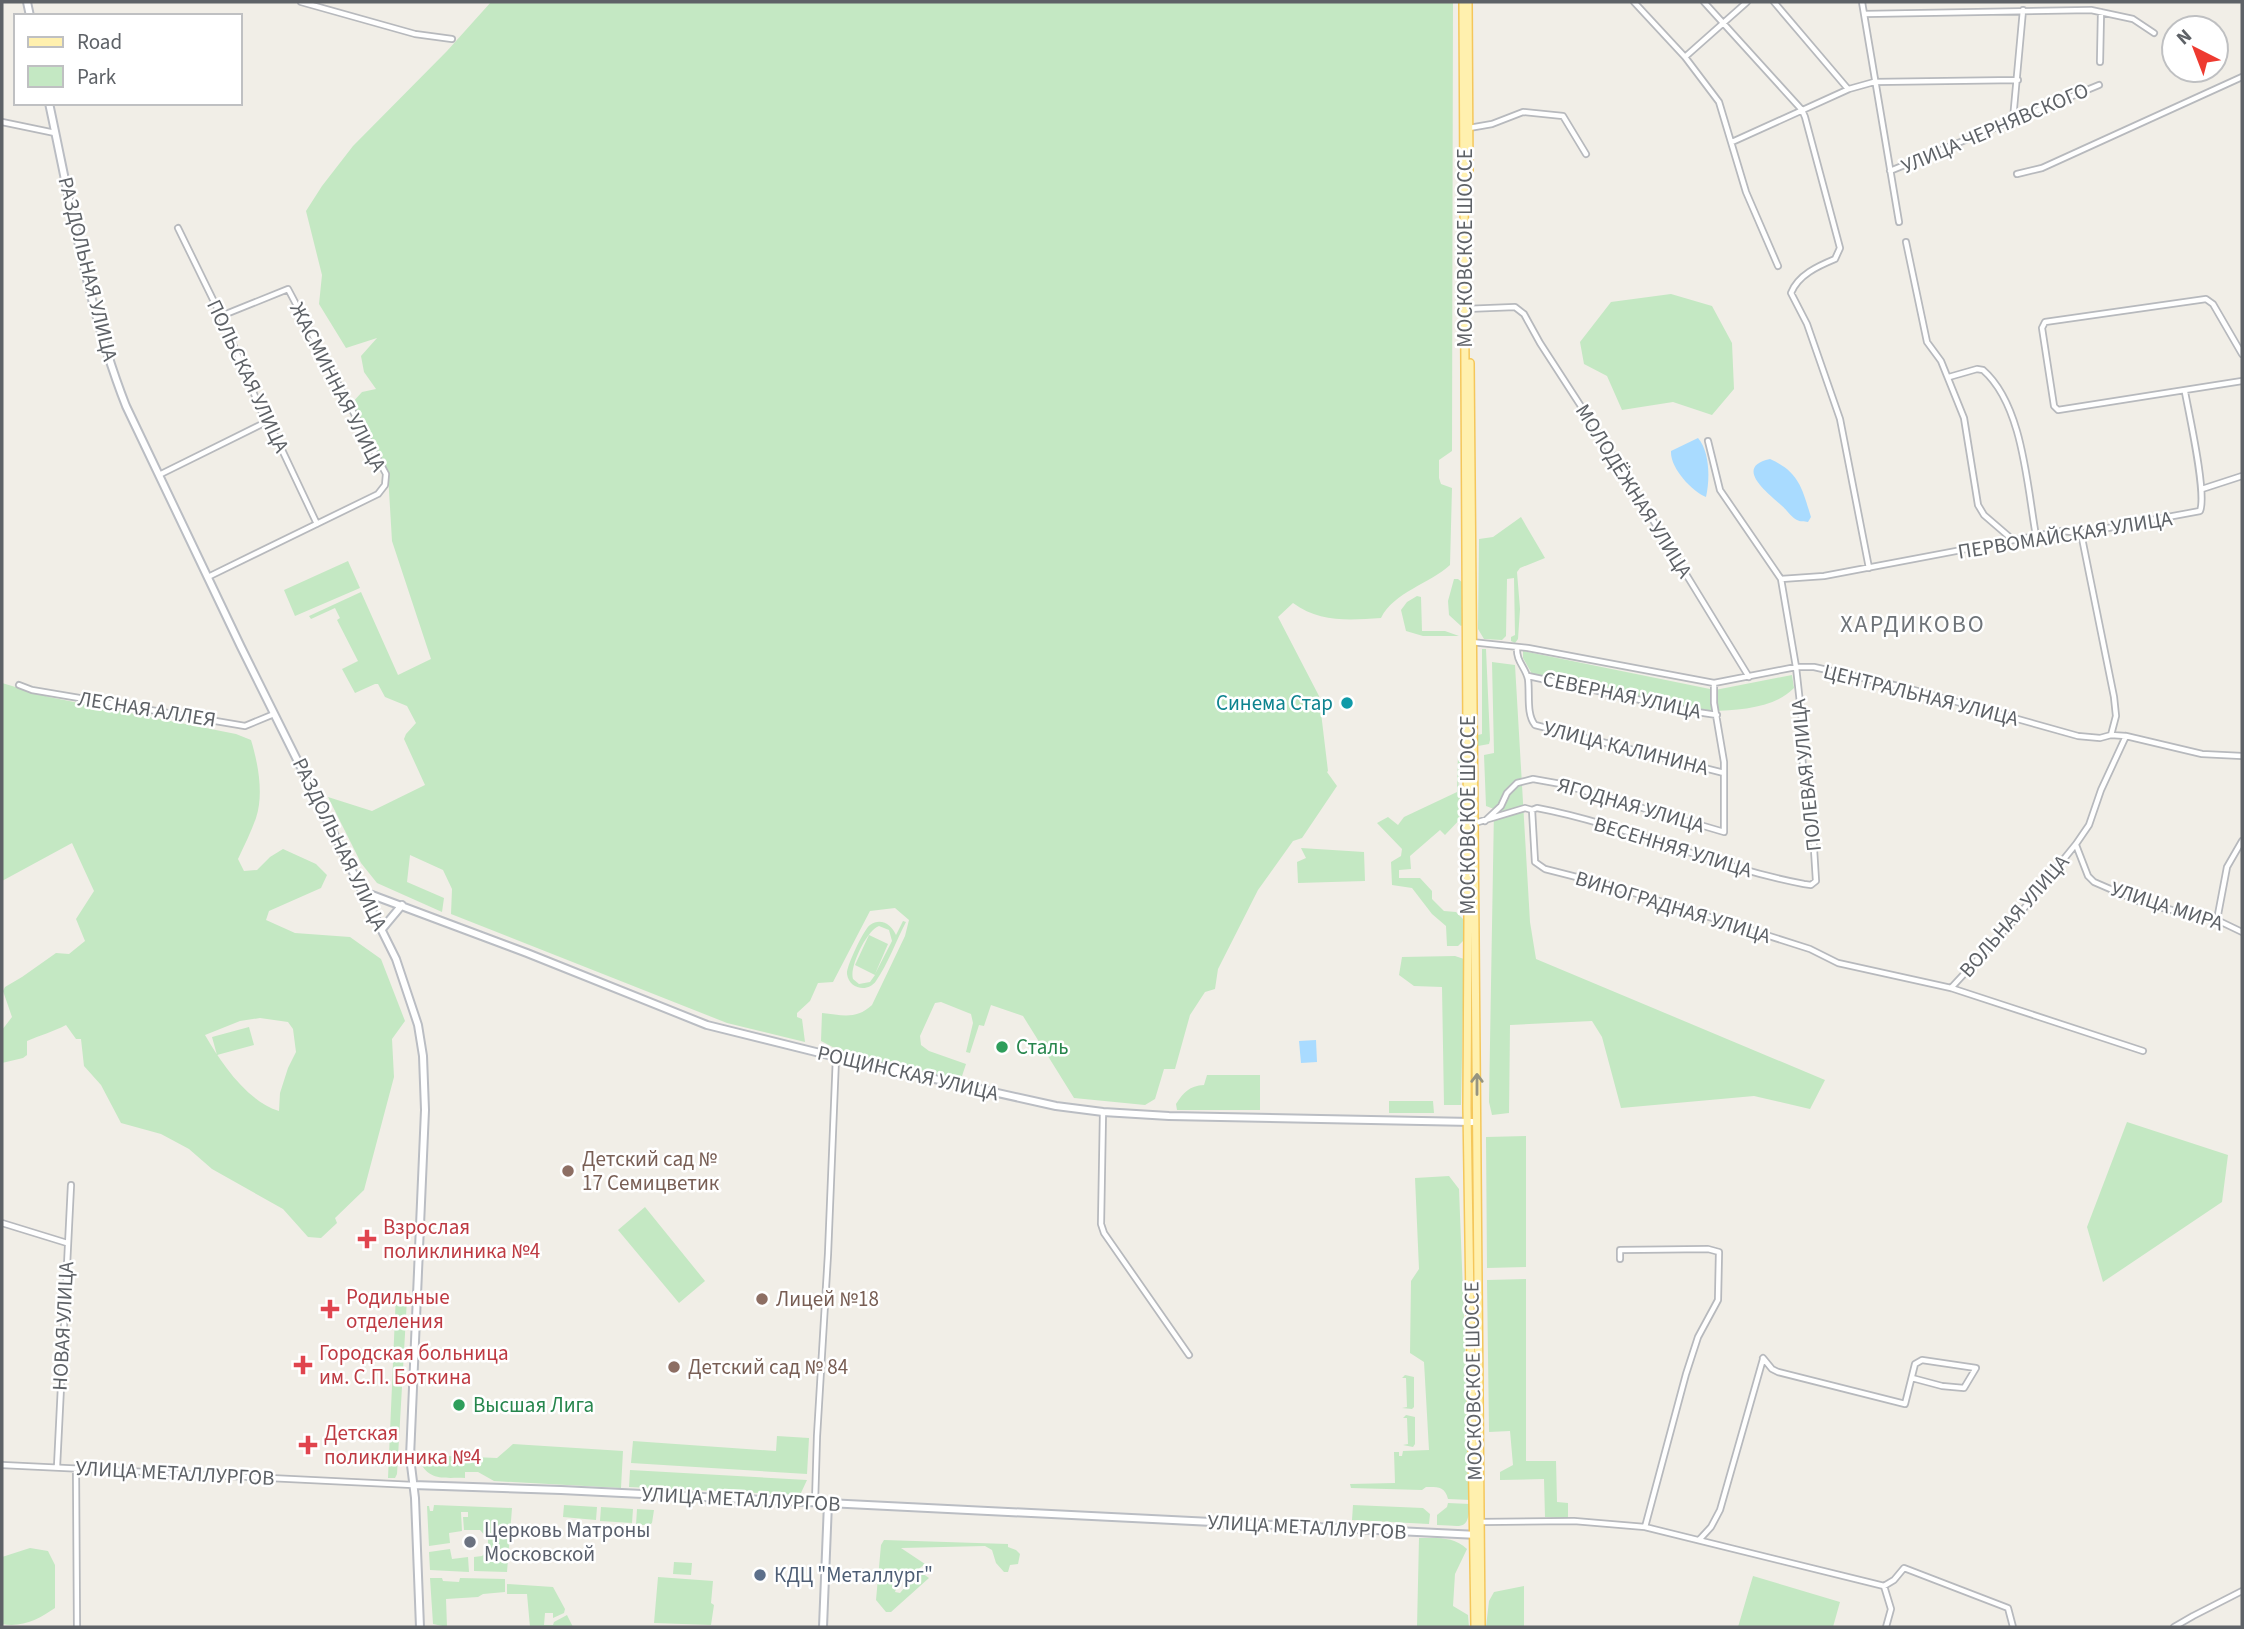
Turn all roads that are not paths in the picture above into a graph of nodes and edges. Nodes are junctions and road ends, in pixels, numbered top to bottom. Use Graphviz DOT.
graph roads {
  1 [pos="301,2"];
  2 [pos="1463,2"];
  3 [pos="1468,2"];
  4 [pos="1634,2"];
  5 [pos="1704,2"];
  6 [pos="1747,2"];
  7 [pos="1774,2"];
  8 [pos="1862,2"];
  9 [pos="2005,2"];
  10 [pos="2023,10"];
  11 [pos="2004,11"];
  12 [pos="2101,12"];
  13 [pos="1864,14"];
  14 [pos="1723,23"];
  15 [pos="2154,33"];
  16 [pos="452,40"];
  17 [pos="1685,57"];
  18 [pos="2100,62"];
  19 [pos="2242,77"];
  20 [pos="2018,80"];
  21 [pos="1874,82"];
  22 [pos="2099,85"];
  23 [pos="1849,89"];
  24 [pos="49,105"];
  25 [pos="1802,110"];
  26 [pos="2013,119"];
  27 [pos="2,122"];
  28 [pos="1469,128"];
  29 [pos="55,133"];
  30 [pos="1732,142"];
  31 [pos="1586,154"];
  32 [pos="1890,171"];
  33 [pos="2017,174"];
  34 [pos="1899,222"];
  35 [pos="178,228"];
  36 [pos="1906,243"];
  37 [pos="1778,266"];
  38 [pos="1468,309"];
  39 [pos="221,316"];
  40 [pos="2242,354"];
  41 [pos="1949,377"];
  42 [pos="2242,381"];
  43 [pos="2185,391"];
  44 [pos="266,422"];
  45 [pos="1708,441"];
  46 [pos="158,475"];
  47 [pos="2242,476"];
  48 [pos="2202,489"];
  49 [pos="317,524"];
  50 [pos="2081,533"];
  51 [pos="2036,536"];
  52 [pos="2014,540"];
  53 [pos="1869,568"];
  54 [pos="207,578"];
  55 [pos="1781,579"];
  56 [pos="1470,642"];
  57 [pos="1517,646"];
  58 [pos="1796,667"];
  59 [pos="1527,676"];
  60 [pos="1749,677"];
  61 [pos="1714,683"];
  62 [pos="19,685"];
  63 [pos="274,714"];
  64 [pos="1717,715"];
  65 [pos="2111,735"];
  66 [pos="2126,736"];
  67 [pos="2242,756"];
  68 [pos="1724,773"];
  69 [pos="1532,810"];
  70 [pos="1479,823"];
  71 [pos="2242,841"];
  72 [pos="2076,844"];
  73 [pos="1815,883"];
  74 [pos="365,892"];
  75 [pos="401,905"];
  76 [pos="2217,920"];
  77 [pos="382,929"];
  78 [pos="2242,932"];
  79 [pos="1951,988"];
  80 [pos="2143,1051"];
  81 [pos="836,1057"];
  82 [pos="1103,1112"];
  83 [pos="1467,1122"];
  84 [pos="1477,1122"];
  85 [pos="71,1185"];
  86 [pos="2,1223"];
  87 [pos="67,1243"];
  88 [pos="1620,1259"];
  89 [pos="1189,1354"];
  90 [pos="1912,1378"];
  91 [pos="2,1465"];
  92 [pos="57,1467"];
  93 [pos="76,1468"];
  94 [pos="414,1485"];
  95 [pos="815,1503"];
  96 [pos="828,1503"];
  97 [pos="1478,1522"];
  98 [pos="1645,1527"];
  99 [pos="1477,1535"];
  100 [pos="1699,1540"];
  101 [pos="1884,1586"];
  102 [pos="2242,1591"];
  103 [pos="77,1627"];
  104 [pos="420,1627"];
  105 [pos="823,1627"];
  106 [pos="1475,1627"];
  107 [pos="1481,1627"];
  108 [pos="1886,1627"];
  109 [pos="2013,1627"];
  110 [pos="2174,1627"];
  1 -- 16 [label="street"];
  2 -- 38 [label="main road, МОСКОВСКОЕ ШОССЕ"];
  3 -- 28 [label="main road, МОСКОВСКОЕ ШОССЕ"];
  4 -- 17 [label="street"];
  5 -- 14 [label="street"];
  6 -- 14 [label="street"];
  7 -- 23 [label="street"];
  8 -- 13 [label="street"];
  9 -- 11 [label="street"];
  10 -- 11 [label="street"];
  10 -- 12 [label="street"];
  10 -- 20 [label="street"];
  11 -- 13 [label="street"];
  12 -- 15 [label="street"];
  12 -- 18 [label="street"];
  13 -- 21 [label="street"];
  14 -- 17 [label="street"];
  14 -- 25 [label="street"];
  17 -- 30 [label="street"];
  19 -- 33 [label="street"];
  20 -- 21 [label="street"];
  20 -- 26 [label="street"];
  21 -- 23 [label="street"];
  21 -- 32 [label="street"];
  22 -- 26 [label="street, УЛИЦА ЧЕРНЯВСКОГО"];
  23 -- 25 [label="street"];
  24 -- 29 [label="main road, РАЗДОЛЬНАЯ УЛИЦА"];
  25 -- 30 [label="street"];
  25 -- 53 [label="street"];
  26 -- 32 [label="street, УЛИЦА ЧЕРНЯВСКОГО"];
  27 -- 29 [label="street"];
  28 -- 31 [label="street"];
  28 -- 38 [label="main road, МОСКОВСКОЕ ШОССЕ"];
  29 -- 46 [label="main road, РАЗДОЛЬНАЯ УЛИЦА"];
  30 -- 37 [label="street"];
  32 -- 34 [label="street"];
  35 -- 39 [label="street, ПОЛЬСКАЯ УЛИЦА"];
  36 -- 41 [label="street"];
  38 -- 56 [label="main road, МОСКОВСКОЕ ШОССЕ"];
  38 -- 60 [label="street, МОЛОДЁЖНАЯ УЛИЦА"];
  39 -- 44 [label="street, ПОЛЬСКАЯ УЛИЦА"];
  39 -- 49 [label="street, ЖАСМИННАЯ УЛИЦА"];
  40 -- 43 [label="street"];
  41 -- 51 [label="street"];
  41 -- 52 [label="street"];
  42 -- 43 [label="street"];
  43 -- 48 [label="street"];
  44 -- 46 [label="street"];
  44 -- 49 [label="street, ПОЛЬСКАЯ УЛИЦА"];
  45 -- 55 [label="street"];
  46 -- 54 [label="main road, РАЗДОЛЬНАЯ УЛИЦА"];
  47 -- 48 [label="street"];
  48 -- 50 [label="street, ПЕРВОМАЙСКАЯ УЛИЦА"];
  49 -- 54 [label="street"];
  50 -- 51 [label="street, ПЕРВОМАЙСКАЯ УЛИЦА"];
  50 -- 65 [label="street"];
  51 -- 52 [label="street, ПЕРВОМАЙСКАЯ УЛИЦА"];
  52 -- 53 [label="street, ПЕРВОМАЙСКАЯ УЛИЦА"];
  53 -- 55 [label="street, ПЕРВОМАЙСКАЯ УЛИЦА"];
  54 -- 63 [label="main road, РАЗДОЛЬНАЯ УЛИЦА"];
  55 -- 58 [label="street, ПОЛЕВАЯ УЛИЦА"];
  56 -- 57 [label="street, ЦЕНТРАЛЬНАЯ УЛИЦА"];
  56 -- 70 [label="main road, МОСКОВСКОЕ ШОССЕ"];
  56 -- 83 [label="main road, МОСКОВСКОЕ ШОССЕ"];
  57 -- 59 [label="street"];
  57 -- 61 [label="street, ЦЕНТРАЛЬНАЯ УЛИЦА"];
  58 -- 60 [label="street, ЦЕНТРАЛЬНАЯ УЛИЦА"];
  58 -- 65 [label="street, ЦЕНТРАЛЬНАЯ УЛИЦА"];
  58 -- 73 [label="street, ПОЛЕВАЯ УЛИЦА"];
  59 -- 64 [label="street, СЕВЕРНАЯ УЛИЦА"];
  59 -- 68 [label="street, УЛИЦА КАЛИНИНА"];
  60 -- 61 [label="street, ЦЕНТРАЛЬНАЯ УЛИЦА"];
  61 -- 64 [label="street"];
  62 -- 63 [label="street, ЛЕСНАЯ АЛЛЕЯ"];
  63 -- 74 [label="main road, РАЗДОЛЬНАЯ УЛИЦА"];
  64 -- 68 [label="street"];
  65 -- 66 [label="street, ЦЕНТРАЛЬНАЯ УЛИЦА"];
  66 -- 67 [label="street, ЦЕНТРАЛЬНАЯ УЛИЦА"];
  66 -- 72 [label="street, ВОЛЬНАЯ УЛИЦА"];
  68 -- 70 [label="street, ЯГОДНАЯ УЛИЦА"];
  69 -- 70 [label="street, ВЕСЕННЯЯ УЛИЦА"];
  69 -- 73 [label="street, ВЕСЕННЯЯ УЛИЦА"];
  69 -- 79 [label="street, ВИНОГРАДНАЯ УЛИЦА"];
  84 -- 70 [label="main road, МОСКОВСКОЕ ШОССЕ, one-way"];
  71 -- 76 [label="street"];
  72 -- 76 [label="street, УЛИЦА МИРА"];
  72 -- 79 [label="street, ВОЛЬНАЯ УЛИЦА"];
  74 -- 75 [label="main road, РОЩИНСКАЯ УЛИЦА"];
  74 -- 77 [label="main road, РАЗДОЛЬНАЯ УЛИЦА"];
  75 -- 77 [label="main road"];
  75 -- 81 [label="main road, РОЩИНСКАЯ УЛИЦА"];
  76 -- 78 [label="street, УЛИЦА МИРА"];
  77 -- 94 [label="main road, РАЗДОЛЬНАЯ УЛИЦА"];
  79 -- 80 [label="street, ВИНОГРАДНАЯ УЛИЦА"];
  81 -- 82 [label="main road, РОЩИНСКАЯ УЛИЦА"];
  81 -- 95 [label="street"];
  82 -- 83 [label="main road, РОЩИНСКАЯ УЛИЦА"];
  82 -- 89 [label="street"];
  83 -- 84 [label="main road, РОЩИНСКАЯ УЛИЦА"];
  83 -- 97 [label="main road, МОСКОВСКОЕ ШОССЕ"];
  84 -- 97 [label="main road, МОСКОВСКОЕ ШОССЕ"];
  85 -- 87 [label="street, НОВАЯ УЛИЦА"];
  86 -- 87 [label="street"];
  87 -- 92 [label="street, НОВАЯ УЛИЦА"];
  88 -- 98 [label="street"];
  90 -- 90 [label="street"];
  90 -- 100 [label="street"];
  91 -- 92 [label="street, УЛИЦА МЕТАЛЛУРГОВ"];
  92 -- 93 [label="street, УЛИЦА МЕТАЛЛУРГОВ"];
  93 -- 94 [label="street, УЛИЦА МЕТАЛЛУРГОВ"];
  93 -- 103 [label="street"];
  94 -- 95 [label="main road, УЛИЦА МЕТАЛЛУРГОВ"];
  94 -- 104 [label="main road, РАЗДОЛЬНАЯ УЛИЦА"];
  95 -- 96 [label="main road, УЛИЦА МЕТАЛЛУРГОВ"];
  96 -- 99 [label="main road, УЛИЦА МЕТАЛЛУРГОВ"];
  96 -- 105 [label="main road"];
  97 -- 98 [label="street"];
  97 -- 99 [label="main road, МОСКОВСКОЕ ШОССЕ"];
  98 -- 100 [label="street"];
  99 -- 106 [label="main road, МОСКОВСКОЕ ШОССЕ"];
  99 -- 107 [label="main road, МОСКОВСКОЕ ШОССЕ"];
  100 -- 101 [label="street"];
  101 -- 108 [label="street"];
  101 -- 109 [label="street"];
  102 -- 110 [label="street"];
}
